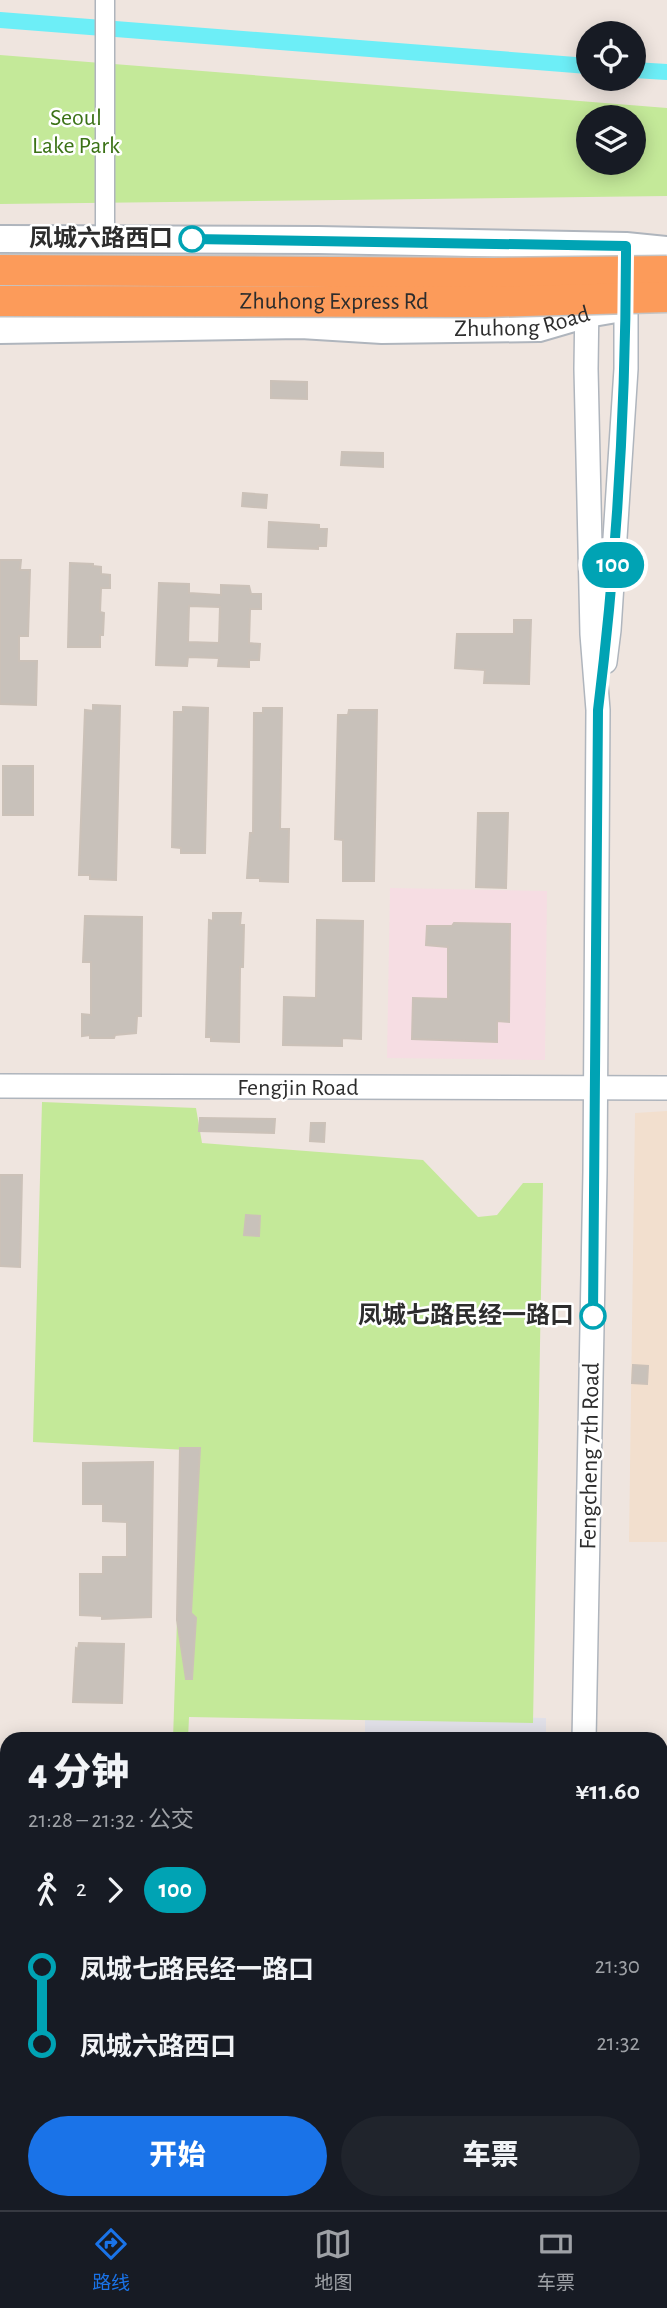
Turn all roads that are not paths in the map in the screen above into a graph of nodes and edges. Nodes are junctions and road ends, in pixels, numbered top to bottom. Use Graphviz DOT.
graph roads {
  1 [pos="105,0"];
  2 [pos="105,238"];
  3 [pos="0,239"];
  4 [pos="589,245"];
  5 [pos="626,246"];
  6 [pos="667,250"];
  7 [pos="0,270"];
  8 [pos="667,271"];
  9 [pos="667,297"];
  10 [pos="0,301"];
  11 [pos="626,307"];
  12 [pos="667,307"];
  13 [pos="587,314"];
  14 [pos="0,330"];
  15 [pos="598,710"];
  16 [pos="0,1086"];
  17 [pos="667,1088"];
  18 [pos="596,1090"];
  19 [pos="584,1732"];
  1 -- 2 [label="street"];
  2 -- 3 [label="main road"];
  2 -- 4 [label="main road"];
  4 -- 5 [label="main road"];
  4 -- 13 [label="street, Fengcheng 7th Road"];
  5 -- 6 [label="main road"];
  5 -- 11 [label="street, Fengcheng 7th Road"];
  7 -- 8 [label="highway, Zhuhong Express Rd, bridge"];
  9 -- 10 [label="highway, Zhuhong Express Rd, bridge"];
  11 -- 12 [label="main road, Zhuhong Road"];
  11 -- 13 [label="main road, Zhuhong Road"];
  11 -- 15 [label="street, Fengcheng 7th Road"];
  13 -- 14 [label="main road, Zhuhong Road"];
  13 -- 15 [label="street, Fengcheng 7th Road"];
  15 -- 18 [label="street, Fengcheng 7th Road"];
  16 -- 18 [label="street, Fengjin Road"];
  17 -- 18 [label="street, Fengjin Road"];
  18 -- 19 [label="street, Fengcheng 7th Road"];
}
